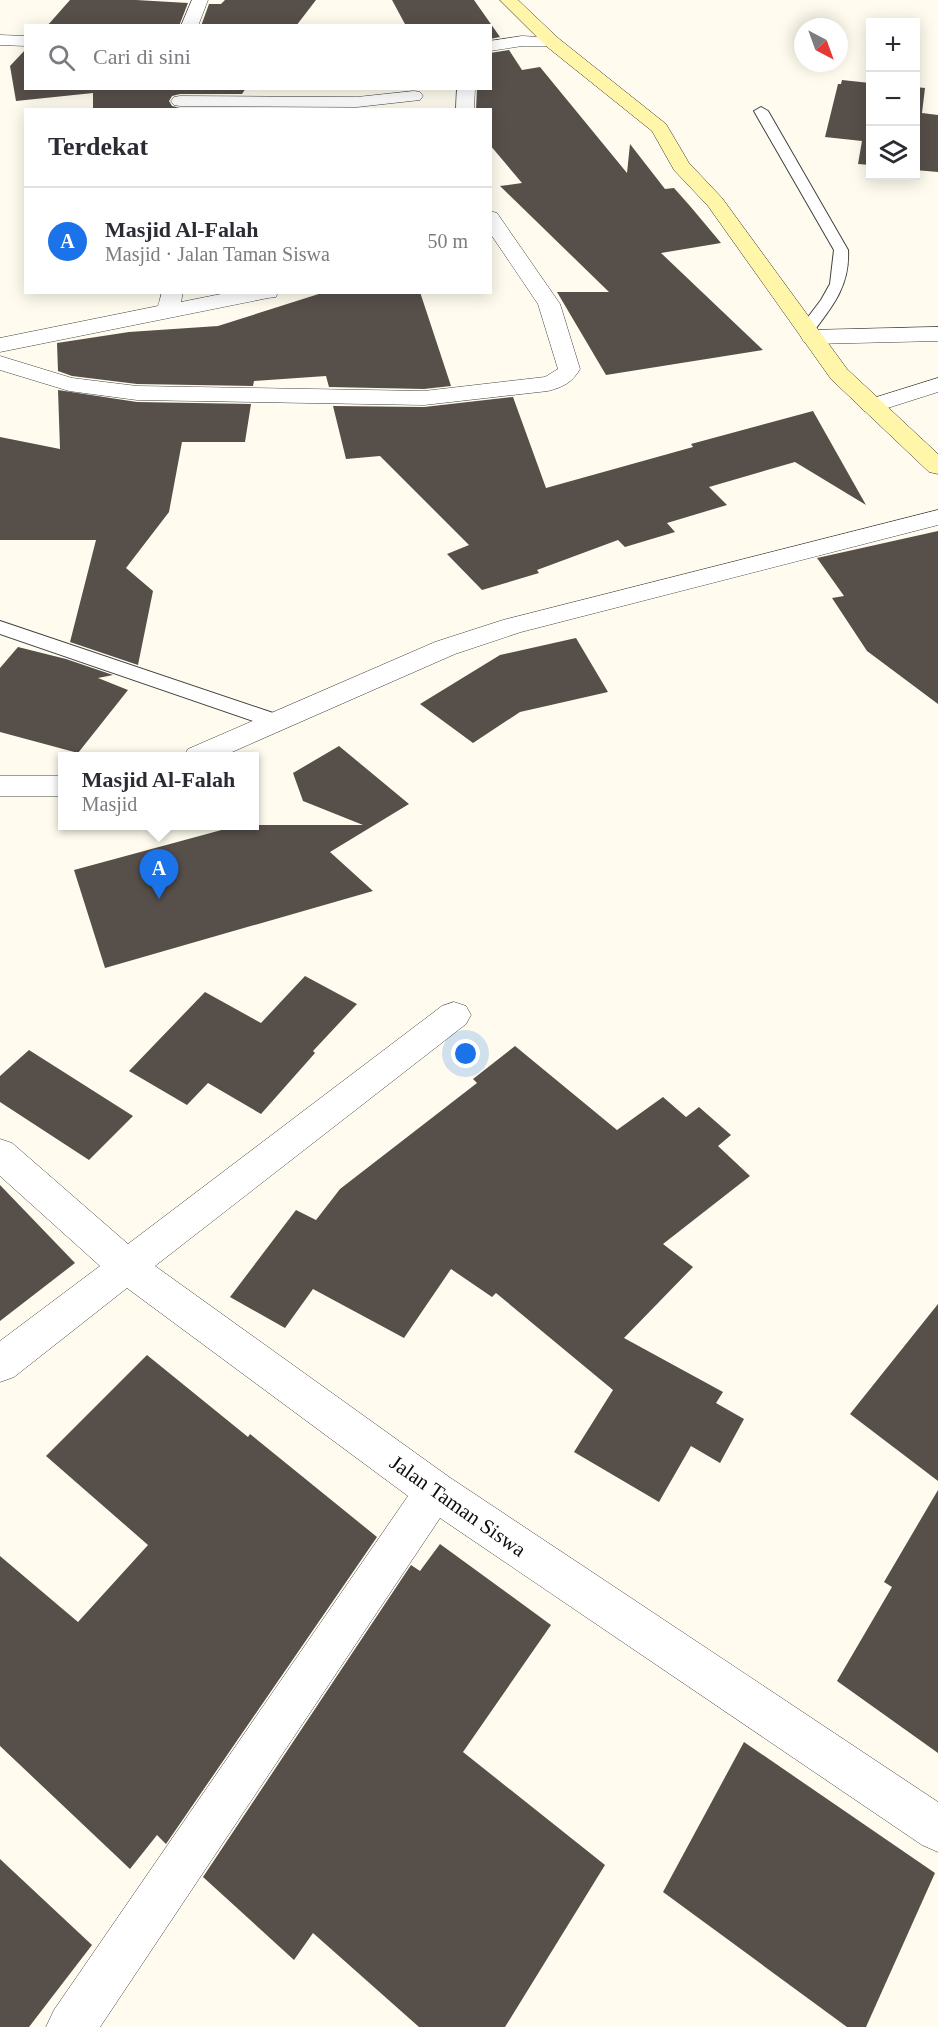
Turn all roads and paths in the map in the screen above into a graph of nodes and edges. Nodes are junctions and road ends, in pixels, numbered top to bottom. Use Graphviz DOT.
graph roads {
  1 [pos="200,0"];
  2 [pos="507,0"];
  3 [pos="190,24"];
  4 [pos="0,40"];
  5 [pos="24,41"];
  6 [pos="552,42"];
  7 [pos="492,46"];
  8 [pos="466,90"];
  9 [pos="414,96"];
  10 [pos="180,100"];
  11 [pos="465,108"];
  12 [pos="760,111"];
  13 [pos="492,220"];
  14 [pos="248,294"];
  15 [pos="170,302"];
  16 [pos="809,333"];
  17 [pos="938,334"];
  18 [pos="0,345"];
  19 [pos="0,363"];
  20 [pos="938,385"];
  21 [pos="872,406"];
  22 [pos="938,467"];
  23 [pos="938,517"];
  24 [pos="0,627"];
  25 [pos="275,721"];
  26 [pos="207,752"];
  27 [pos="0,786"];
  28 [pos="58,786"];
  29 [pos="454,1015"];
  30 [pos="0,1154"];
  31 [pos="126,1266"];
  32 [pos="0,1364"];
  33 [pos="435,1491"];
  34 [pos="938,1829"];
  35 [pos="71,2027"];
  1 -- 3 [label="street"];
  2 -- 6 [label="street"];
  4 -- 5 [label="street"];
  6 -- 7 [label="street"];
  6 -- 16 [label="street"];
  8 -- 11 [label="street"];
  9 -- 10 [label="street"];
  12 -- 16 [label="lane"];
  13 -- 19 [label="street"];
  14 -- 15 [label="street"];
  15 -- 18 [label="street"];
  16 -- 17 [label="street"];
  16 -- 21 [label="street"];
  20 -- 21 [label="street"];
  21 -- 22 [label="street"];
  23 -- 25 [label="street"];
  24 -- 25 [label="lane"];
  25 -- 26 [label="street"];
  27 -- 28 [label="street"];
  29 -- 31 [label="street"];
  30 -- 31 [label="street, Jalan Taman Siswa"];
  31 -- 32 [label="street"];
  31 -- 33 [label="street, Jalan Taman Siswa"];
  33 -- 34 [label="street, Jalan Taman Siswa"];
  33 -- 35 [label="street"];
}
